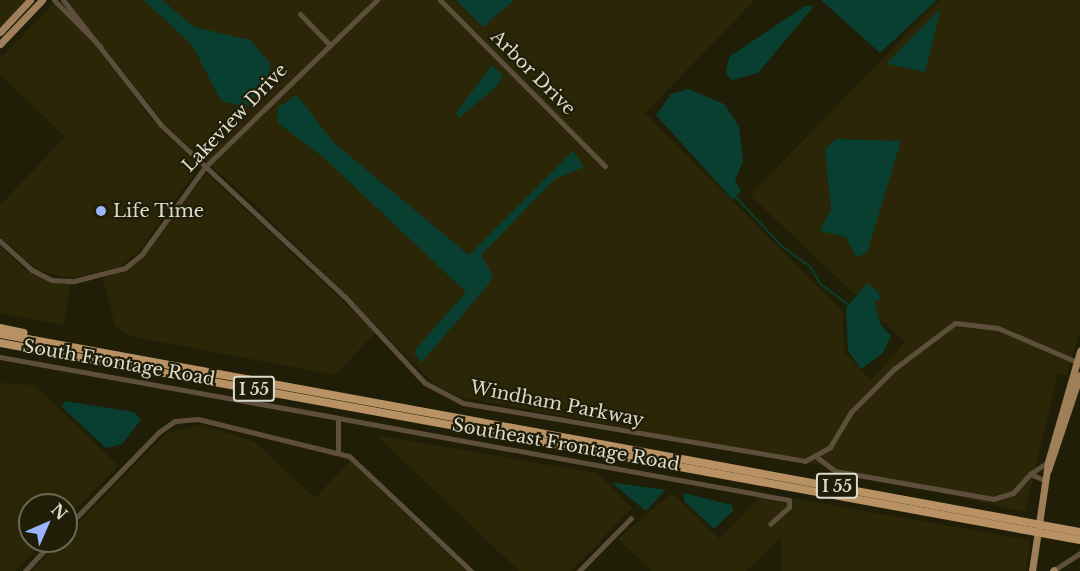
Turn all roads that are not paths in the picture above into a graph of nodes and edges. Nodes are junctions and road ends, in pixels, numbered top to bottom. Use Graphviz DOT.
graph roads {
  1 [pos="30,0"];
  2 [pos="42,0"];
  3 [pos="54,0"];
  4 [pos="63,0"];
  5 [pos="376,0"];
  6 [pos="440,0"];
  7 [pos="300,14"];
  8 [pos="0,32"];
  9 [pos="328,43"];
  10 [pos="0,44"];
  11 [pos="105,50"];
  12 [pos="605,166"];
  13 [pos="205,167"];
  14 [pos="0,241"];
  15 [pos="0,328"];
  16 [pos="0,334"];
  17 [pos="49,343"];
  18 [pos="0,344"];
  19 [pos="1080,351"];
  20 [pos="0,357"];
  21 [pos="1077,362"];
  22 [pos="1080,375"];
  23 [pos="338,418"];
  24 [pos="338,452"];
  25 [pos="818,458"];
  26 [pos="1048,462"];
  27 [pos="1048,470"];
  28 [pos="1030,474"];
  29 [pos="1046,481"];
  30 [pos="78,516"];
  31 [pos="631,518"];
  32 [pos="770,524"];
  33 [pos="1080,532"];
  34 [pos="1080,540"];
  35 [pos="42,553"];
  36 [pos="1080,553"];
  37 [pos="465,566"];
  38 [pos="25,571"];
  39 [pos="460,571"];
  40 [pos="471,571"];
  41 [pos="579,571"];
  42 [pos="1032,571"];
  43 [pos="1053,571"];
  1 -- 8 [label="main road"];
  2 -- 10 [label="main road"];
  3 -- 11 [label="street"];
  4 -- 11 [label="street, Windham Parkway"];
  5 -- 9 [label="street, Lakeview Drive"];
  6 -- 12 [label="street, Arbor Drive"];
  7 -- 9 [label="street"];
  9 -- 13 [label="street, Lakeview Drive"];
  11 -- 13 [label="street, Windham Parkway"];
  13 -- 14 [label="street, Lakeview Drive"];
  13 -- 25 [label="street, Windham Parkway"];
  15 -- 17 [label="highway"];
  16 -- 17 [label="highway, I 55"];
  17 -- 33 [label="highway, I 55"];
  18 -- 34 [label="highway, I 55"];
  19 -- 21 [label="main road"];
  20 -- 23 [label="street, South Frontage Road"];
  21 -- 25 [label="street"];
  21 -- 26 [label="main road"];
  22 -- 27 [label="main road"];
  23 -- 24 [label="street"];
  23 -- 32 [label="street, Southeast Frontage Road"];
  24 -- 30 [label="street"];
  24 -- 37 [label="street"];
  25 -- 28 [label="street"];
  26 -- 27 [label="main road"];
  26 -- 28 [label="street"];
  27 -- 29 [label="main road"];
  28 -- 29 [label="street"];
  29 -- 42 [label="main road"];
  31 -- 41 [label="street"];
  35 -- 38 [label="street"];
  36 -- 43 [label="street"];
  37 -- 39 [label="street"];
  37 -- 40 [label="street"];
}
